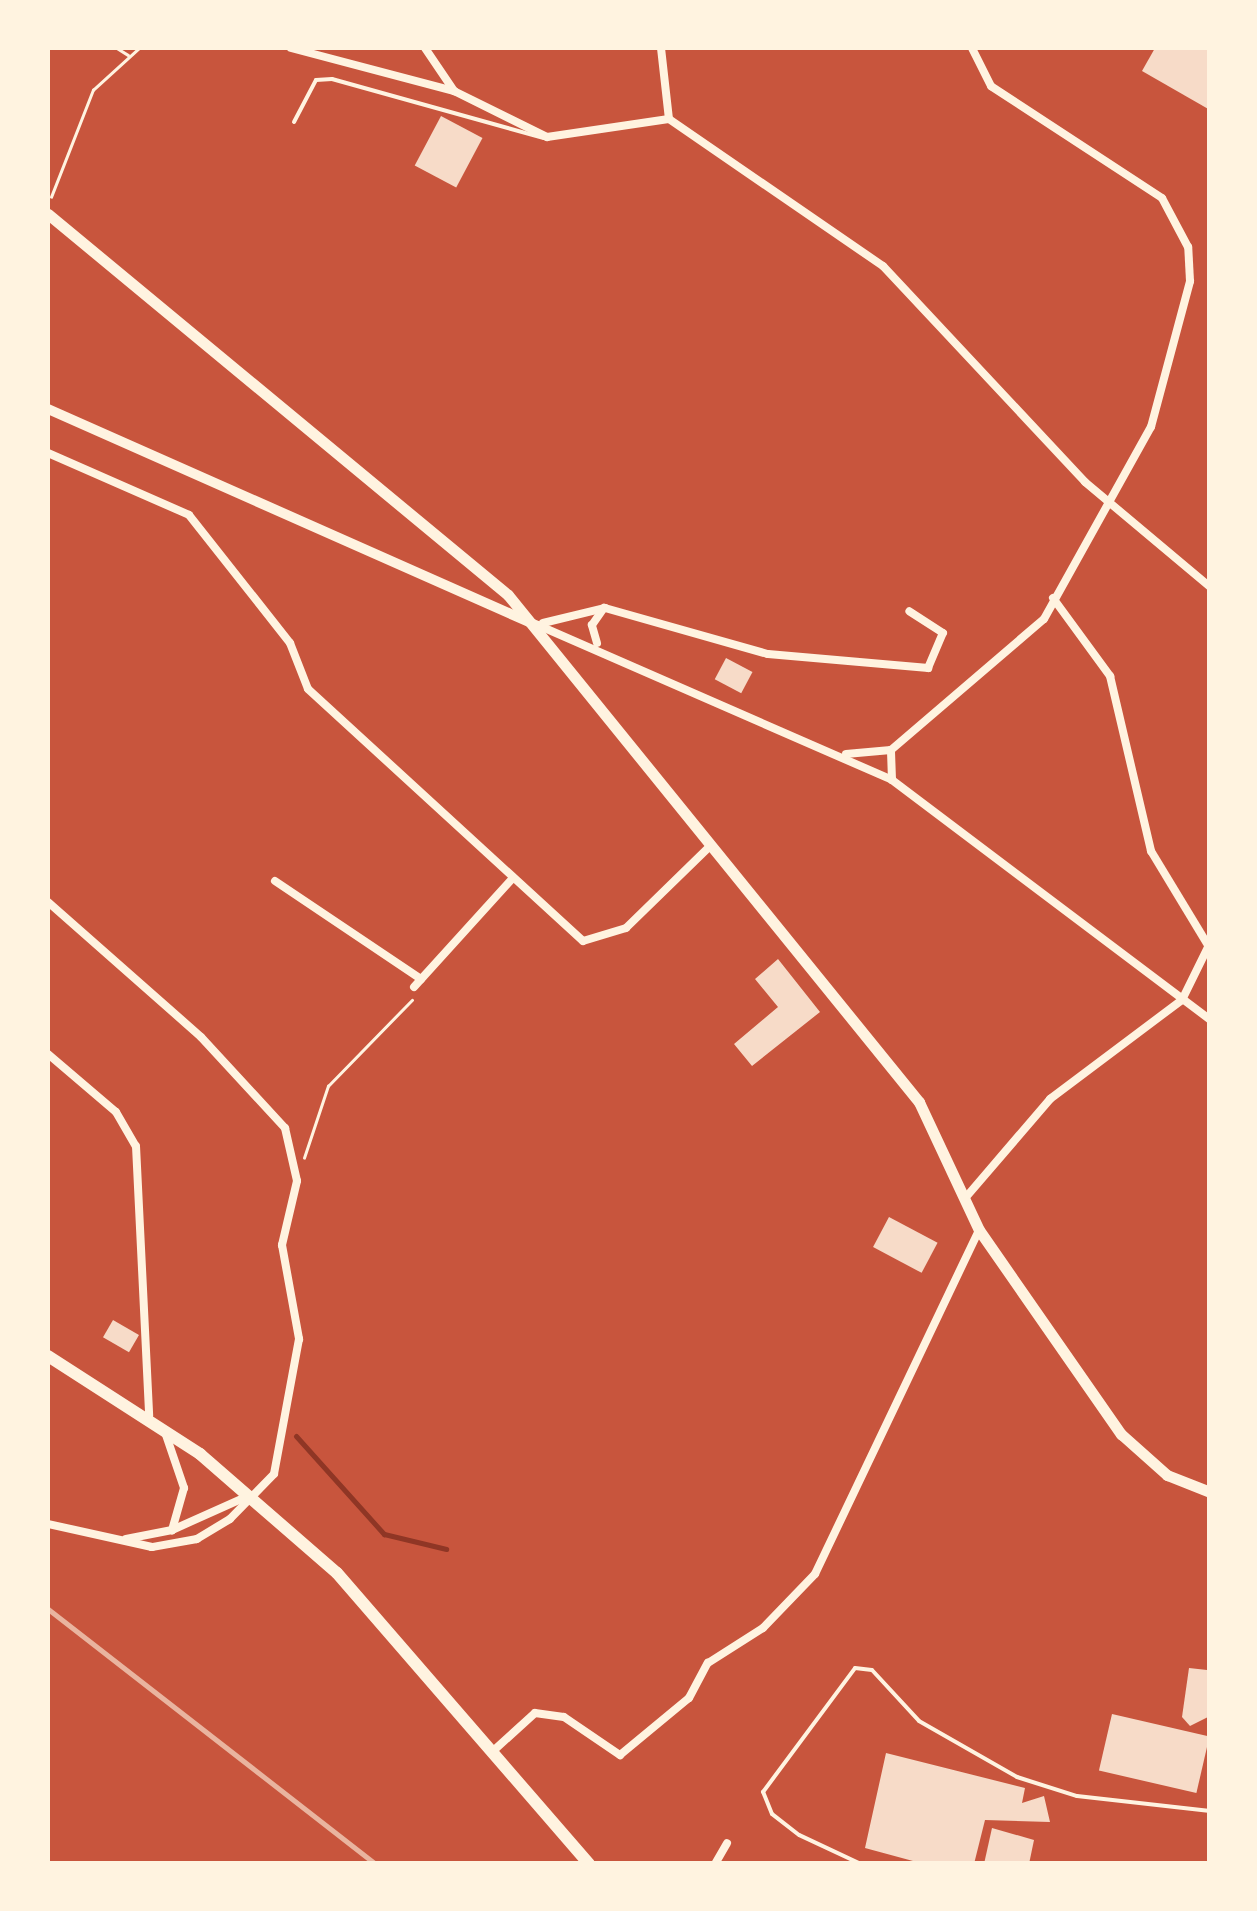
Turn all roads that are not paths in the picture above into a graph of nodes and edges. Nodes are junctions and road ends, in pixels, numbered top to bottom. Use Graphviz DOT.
graph roads {
  1 [pos="292,48"];
  2 [pos="425,48"];
  3 [pos="660,48"];
  4 [pos="972,48"];
  5 [pos="454,91"];
  6 [pos="669,118"];
  7 [pos="294,122"];
  8 [pos="547,137"];
  9 [pos="48,214"];
  10 [pos="48,409"];
  11 [pos="48,452"];
  12 [pos="1112,503"];
  13 [pos="1210,587"];
  14 [pos="1054,598"];
  15 [pos="604,608"];
  16 [pos="909,611"];
  17 [pos="529,622"];
  18 [pos="605,648"];
  19 [pos="892,750"];
  20 [pos="845,754"];
  21 [pos="892,780"];
  22 [pos="710,846"];
  23 [pos="512,878"];
  24 [pos="276,881"];
  25 [pos="48,902"];
  26 [pos="1209,944"];
  27 [pos="1182,1000"];
  28 [pos="1210,1020"];
  29 [pos="48,1054"];
  30 [pos="967,1196"];
  31 [pos="979,1230"];
  32 [pos="48,1356"];
  33 [pos="151,1418"];
  34 [pos="1210,1492"];
  35 [pos="252,1496"];
  36 [pos="48,1524"];
  37 [pos="172,1530"];
  38 [pos="121,1539"];
  39 [pos="492,1752"];
  40 [pos="1210,1811"];
  41 [pos="726,1843"];
  42 [pos="589,1864"];
  43 [pos="715,1864"];
  44 [pos="861,1864"];
  1 -- 5 [label="street"];
  2 -- 5 [label="street"];
  3 -- 6 [label="street"];
  4 -- 12 [label="street"];
  5 -- 8 [label="street"];
  6 -- 8 [label="street"];
  6 -- 12 [label="street"];
  7 -- 8 [label="lane"];
  9 -- 17 [label="main road"];
  10 -- 17 [label="street"];
  11 -- 23 [label="street"];
  12 -- 13 [label="street"];
  12 -- 14 [label="street"];
  14 -- 19 [label="street"];
  14 -- 26 [label="street"];
  15 -- 16 [label="street"];
  15 -- 17 [label="street"];
  15 -- 18 [label="street"];
  17 -- 18 [label="street"];
  17 -- 22 [label="main road"];
  18 -- 20 [label="street"];
  19 -- 20 [label="street"];
  19 -- 21 [label="street"];
  20 -- 21 [label="street"];
  21 -- 27 [label="street"];
  22 -- 23 [label="street"];
  22 -- 30 [label="main road"];
  23 -- 24 [label="street"];
  25 -- 35 [label="street"];
  26 -- 27 [label="street"];
  27 -- 28 [label="street"];
  27 -- 30 [label="street"];
  29 -- 33 [label="street"];
  30 -- 31 [label="main road"];
  31 -- 34 [label="main road"];
  31 -- 39 [label="street"];
  32 -- 33 [label="main road"];
  33 -- 35 [label="main road"];
  33 -- 37 [label="street"];
  35 -- 37 [label="street"];
  35 -- 38 [label="street"];
  35 -- 39 [label="main road"];
  36 -- 38 [label="street"];
  37 -- 38 [label="street"];
  39 -- 42 [label="main road"];
  40 -- 44 [label="lane"];
  41 -- 43 [label="street"];
}
